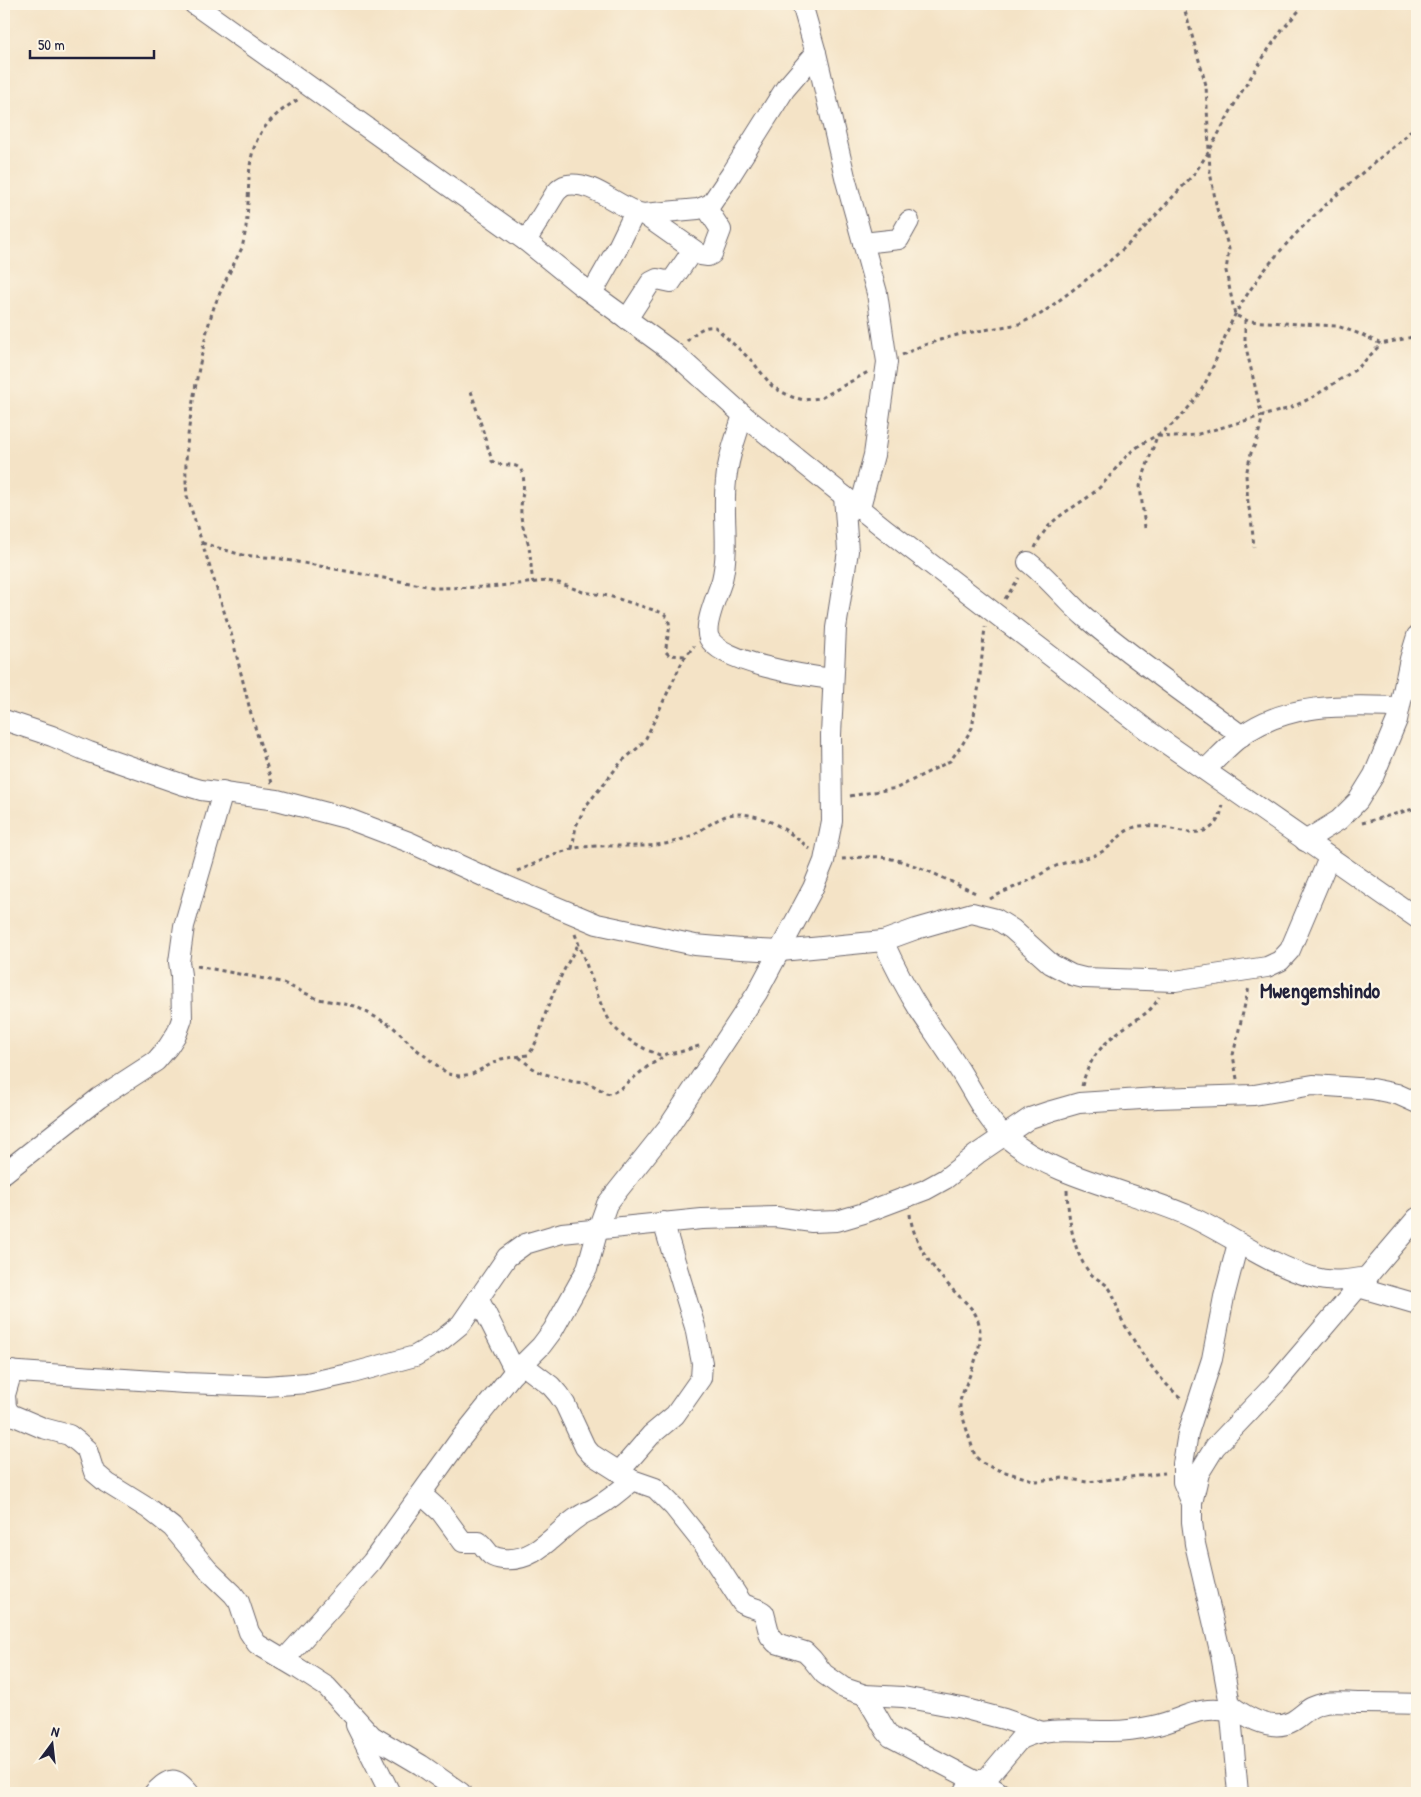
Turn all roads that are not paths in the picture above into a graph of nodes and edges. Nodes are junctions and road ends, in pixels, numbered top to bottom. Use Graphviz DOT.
graph roads {
  1 [pos="194,4"];
  2 [pos="802,4"];
  3 [pos="816,53"];
  4 [pos="706,207"];
  5 [pos="639,213"];
  6 [pos="909,221"];
  7 [pos="526,241"];
  8 [pos="863,243"];
  9 [pos="694,250"];
  10 [pos="592,293"];
  11 [pos="628,319"];
  12 [pos="743,415"];
  13 [pos="852,502"];
  14 [pos="1028,562"];
  15 [pos="1417,636"];
  16 [pos="833,679"];
  17 [pos="1399,707"];
  18 [pos="4,720"];
  19 [pos="1242,736"];
  20 [pos="1205,770"];
  21 [pos="223,792"];
  22 [pos="1305,841"];
  23 [pos="1330,858"];
  24 [pos="1417,918"];
  25 [pos="883,941"];
  26 [pos="781,951"];
  27 [pos="1417,1103"];
  28 [pos="1004,1136"];
  29 [pos="4,1174"];
  30 [pos="1417,1218"];
  31 [pos="663,1222"];
  32 [pos="598,1229"];
  33 [pos="1238,1242"];
  34 [pos="1363,1282"];
  35 [pos="478,1298"];
  36 [pos="1417,1304"];
  37 [pos="519,1368"];
  38 [pos="8,1371"];
  39 [pos="625,1476"];
  40 [pos="421,1494"];
  41 [pos="1192,1503"];
  42 [pos="284,1660"];
  43 [pos="866,1695"];
  44 [pos="1417,1704"];
  45 [pos="1230,1708"];
  46 [pos="352,1716"];
  47 [pos="1042,1732"];
  48 [pos="975,1785"];
  49 [pos="154,1793"];
  50 [pos="189,1793"];
  51 [pos="390,1793"];
  52 [pos="461,1793"];
  53 [pos="1000,1793"];
  54 [pos="1238,1793"];
  1 -- 7 [label="street"];
  2 -- 3 [label="street"];
  3 -- 4 [label="street"];
  3 -- 8 [label="street"];
  4 -- 5 [label="street"];
  4 -- 9 [label="street"];
  5 -- 7 [label="street"];
  5 -- 9 [label="street"];
  5 -- 10 [label="street"];
  6 -- 8 [label="street"];
  7 -- 10 [label="street"];
  8 -- 13 [label="street"];
  9 -- 11 [label="street"];
  10 -- 11 [label="street"];
  11 -- 12 [label="street"];
  12 -- 13 [label="street"];
  12 -- 16 [label="street"];
  13 -- 16 [label="street"];
  13 -- 20 [label="street"];
  14 -- 19 [label="street"];
  15 -- 17 [label="street"];
  16 -- 26 [label="street"];
  17 -- 19 [label="street"];
  17 -- 22 [label="street"];
  18 -- 21 [label="street"];
  19 -- 20 [label="street"];
  20 -- 22 [label="street"];
  21 -- 26 [label="street"];
  21 -- 29 [label="street"];
  22 -- 23 [label="street"];
  23 -- 24 [label="street"];
  23 -- 25 [label="street"];
  25 -- 26 [label="street"];
  25 -- 28 [label="street"];
  26 -- 32 [label="street"];
  27 -- 28 [label="street"];
  28 -- 31 [label="street"];
  28 -- 33 [label="street"];
  30 -- 34 [label="street"];
  31 -- 32 [label="street"];
  31 -- 39 [label="street"];
  32 -- 35 [label="street"];
  32 -- 37 [label="street"];
  33 -- 34 [label="street"];
  33 -- 41 [label="street"];
  34 -- 36 [label="street"];
  34 -- 41 [label="street"];
  35 -- 37 [label="street"];
  35 -- 38 [label="street"];
  37 -- 39 [label="street"];
  37 -- 40 [label="street"];
  38 -- 42 [label="street"];
  39 -- 40 [label="street"];
  39 -- 43 [label="street"];
  40 -- 42 [label="street"];
  41 -- 45 [label="street"];
  42 -- 46 [label="street"];
  43 -- 47 [label="street"];
  43 -- 48 [label="street"];
  44 -- 45 [label="street"];
  45 -- 47 [label="street"];
  45 -- 54 [label="street"];
  46 -- 51 [label="street"];
  46 -- 52 [label="street"];
  47 -- 48 [label="street"];
  48 -- 53 [label="street"];
  49 -- 50 [label="street"];
}
